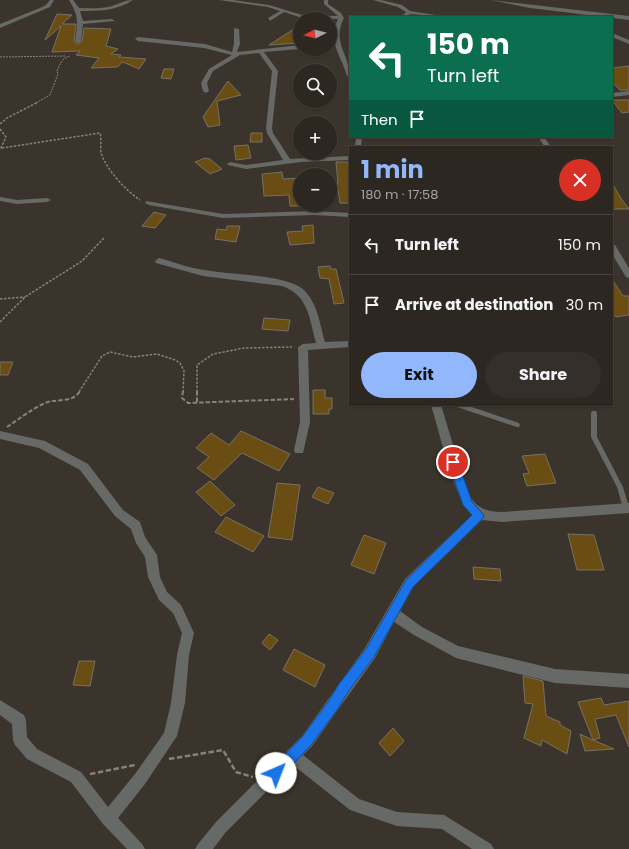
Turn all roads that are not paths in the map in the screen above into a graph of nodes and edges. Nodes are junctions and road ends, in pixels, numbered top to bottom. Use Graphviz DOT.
graph roads {
  1 [pos="52,0"];
  2 [pos="71,0"];
  3 [pos="131,0"];
  4 [pos="221,0"];
  5 [pos="326,0"];
  6 [pos="375,0"];
  7 [pos="493,0"];
  8 [pos="77,9"];
  9 [pos="283,11"];
  10 [pos="409,12"];
  11 [pos="405,16"];
  12 [pos="439,16"];
  13 [pos="611,16"];
  14 [pos="613,16"];
  15 [pos="341,18"];
  16 [pos="629,18"];
  17 [pos="270,19"];
  18 [pos="112,21"];
  19 [pos="81,23"];
  20 [pos="0,26"];
  21 [pos="337,27"];
  22 [pos="236,29"];
  23 [pos="613,34"];
  24 [pos="138,39"];
  25 [pos="78,41"];
  26 [pos="629,42"];
  27 [pos="337,45"];
  28 [pos="293,48"];
  29 [pos="260,50"];
  30 [pos="236,54"];
  31 [pos="349,72"];
  32 [pos="206,91"];
  33 [pos="629,93"];
  34 [pos="613,95"];
  35 [pos="349,158"];
  36 [pos="288,162"];
  37 [pos="230,164"];
  38 [pos="0,199"];
  39 [pos="47,200"];
  40 [pos="149,203"];
  41 [pos="349,215"];
  42 [pos="613,249"];
  43 [pos="159,261"];
  44 [pos="629,275"];
  45 [pos="349,344"];
  46 [pos="321,345"];
  47 [pos="436,406"];
  48 [pos="462,406"];
  49 [pos="594,413"];
  50 [pos="517,425"];
  51 [pos="3,431"];
  52 [pos="299,450"];
  53 [pos="627,508"];
  54 [pos="479,515"];
  55 [pos="393,614"];
  56 [pos="629,681"];
  57 [pos="0,707"];
  58 [pos="292,756"];
  59 [pos="108,818"];
  60 [pos="137,849"];
  61 [pos="203,849"];
  62 [pos="486,849"];
  1 -- 20 [label="street"];
  2 -- 8 [label="street"];
  3 -- 8 [label="street"];
  4 -- 9 [label="street"];
  5 -- 15 [label="street"];
  6 -- 10 [label="street"];
  7 -- 13 [label="street"];
  8 -- 19 [label="street"];
  9 -- 15 [label="street"];
  9 -- 17 [label="street"];
  10 -- 11 [label="street"];
  10 -- 12 [label="street"];
  14 -- 16 [label="street"];
  15 -- 21 [label="street"];
  18 -- 19 [label="street"];
  19 -- 25 [label="street"];
  22 -- 30 [label="street"];
  23 -- 26 [label="street"];
  24 -- 30 [label="street"];
  27 -- 31 [label="street"];
  28 -- 29 [label="street"];
  29 -- 30 [label="street"];
  29 -- 36 [label="street"];
  30 -- 32 [label="street"];
  33 -- 34 [label="street"];
  35 -- 36 [label="street"];
  36 -- 37 [label="street"];
  38 -- 39 [label="street"];
  40 -- 41 [label="street"];
  42 -- 44 [label="street"];
  43 -- 46 [label="street"];
  45 -- 46 [label="street"];
  46 -- 52 [label="street"];
  47 -- 54 [label="street"];
  48 -- 50 [label="lane"];
  49 -- 53 [label="lane"];
  51 -- 59 [label="street"];
  53 -- 54 [label="street"];
  54 -- 55 [label="street"];
  55 -- 56 [label="street"];
  55 -- 58 [label="street"];
  57 -- 59 [label="street"];
  58 -- 61 [label="street"];
  58 -- 62 [label="street"];
  59 -- 60 [label="street"];
}
